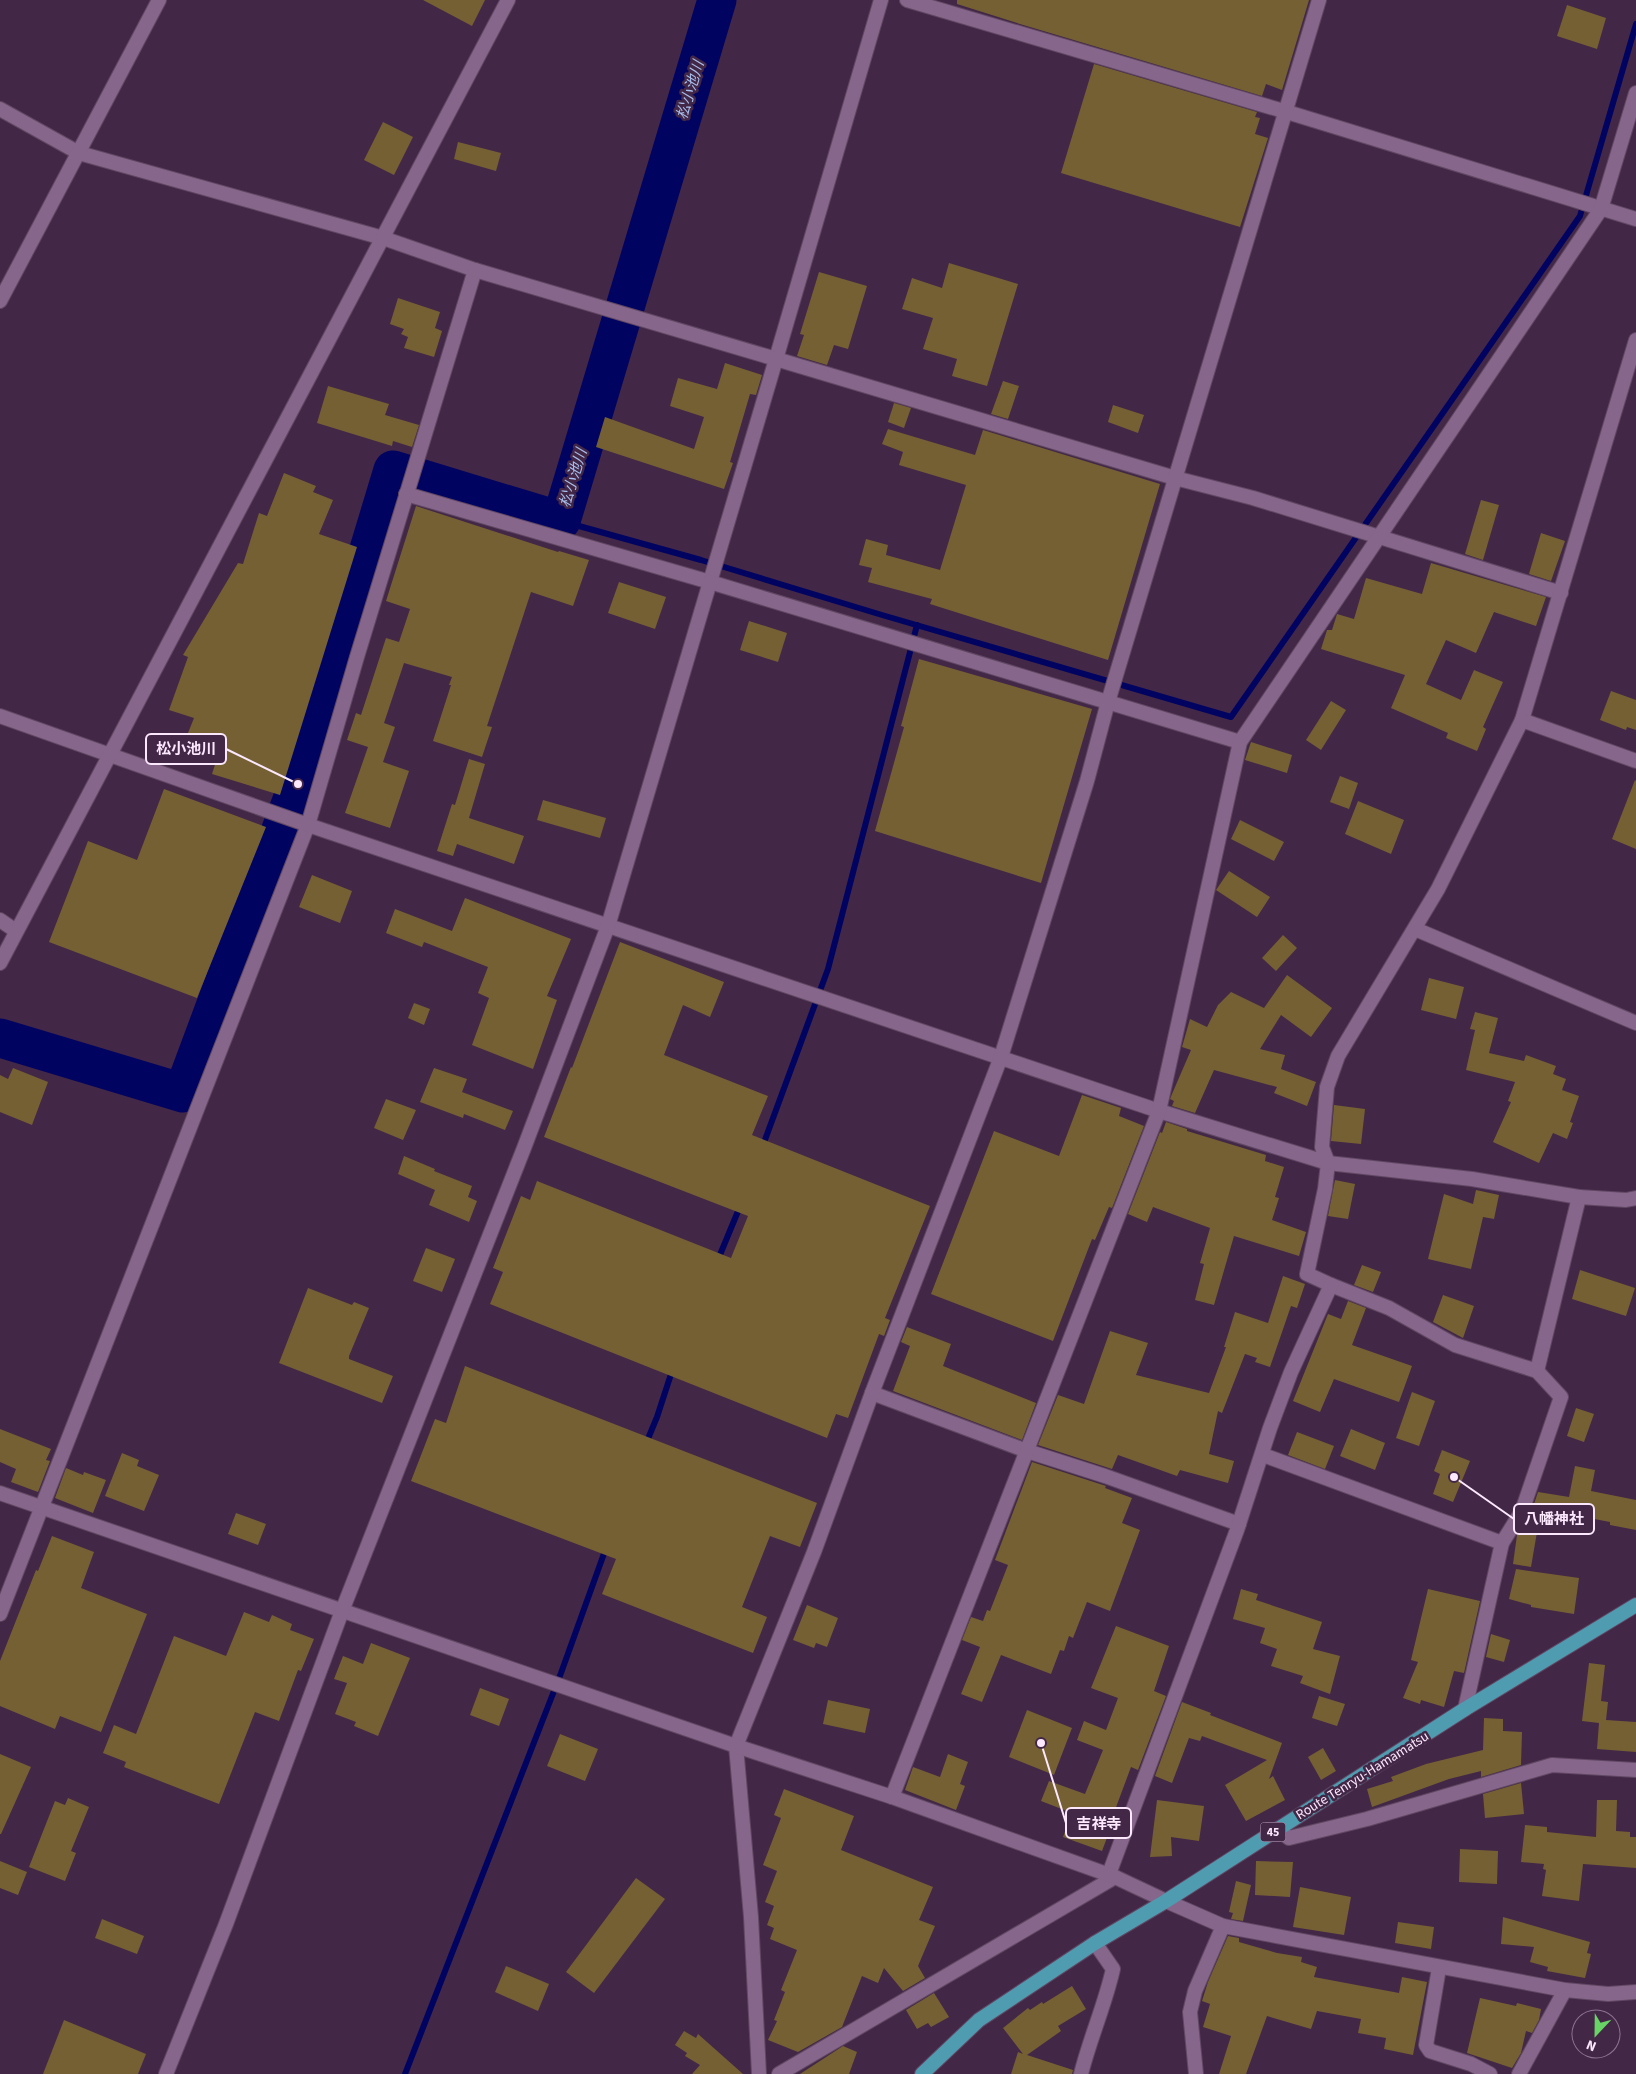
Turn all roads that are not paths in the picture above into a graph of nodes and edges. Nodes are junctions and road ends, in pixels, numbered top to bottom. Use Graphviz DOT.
graph roads {
  1 [pos="159,0"];
  2 [pos="508,0"];
  3 [pos="882,0"];
  4 [pos="907,0"];
  5 [pos="1319,0"];
  6 [pos="1636,93"];
  7 [pos="0,109"];
  8 [pos="1286,112"];
  9 [pos="79,153"];
  10 [pos="1599,208"];
  11 [pos="1636,219"];
  12 [pos="383,238"];
  13 [pos="475,270"];
  14 [pos="0,301"];
  15 [pos="1636,340"];
  16 [pos="776,359"];
  17 [pos="1176,478"];
  18 [pos="407,494"];
  19 [pos="1377,537"];
  20 [pos="710,582"];
  21 [pos="1561,593"];
  22 [pos="1109,699"];
  23 [pos="0,716"];
  24 [pos="1522,720"];
  25 [pos="1240,742"];
  26 [pos="110,753"];
  27 [pos="1636,761"];
  28 [pos="304,824"];
  29 [pos="0,920"];
  30 [pos="608,926"];
  31 [pos="1415,929"];
  32 [pos="16,931"];
  33 [pos="0,963"];
  34 [pos="1636,1023"];
  35 [pos="1002,1057"];
  36 [pos="1159,1111"];
  37 [pos="1328,1163"];
  38 [pos="1579,1197"];
  39 [pos="1636,1198"];
  40 [pos="1331,1285"];
  41 [pos="1537,1371"];
  42 [pos="872,1393"];
  43 [pos="1027,1451"];
  44 [pos="1262,1455"];
  45 [pos="0,1493"];
  46 [pos="43,1508"];
  47 [pos="1239,1524"];
  48 [pos="1502,1543"];
  49 [pos="1636,1605"];
  50 [pos="342,1611"];
  51 [pos="0,1614"];
  52 [pos="1465,1710"];
  53 [pos="736,1746"];
  54 [pos="1636,1770"];
  55 [pos="892,1797"];
  56 [pos="1278,1829"];
  57 [pos="1112,1876"];
  58 [pos="1166,1900"];
  59 [pos="1223,1926"];
  60 [pos="1095,1943"];
  61 [pos="1440,1968"];
  62 [pos="1565,1990"];
  63 [pos="1636,1992"];
  64 [pos="166,2074"];
  65 [pos="759,2074"];
  66 [pos="779,2074"];
  67 [pos="922,2074"];
  68 [pos="1080,2074"];
  69 [pos="1196,2074"];
  70 [pos="1490,2074"];
  71 [pos="1519,2074"];
  1 -- 9 [label="street"];
  2 -- 12 [label="street"];
  3 -- 16 [label="street"];
  4 -- 8 [label="street"];
  5 -- 8 [label="street"];
  6 -- 10 [label="street"];
  7 -- 9 [label="street"];
  8 -- 10 [label="street"];
  8 -- 17 [label="street"];
  9 -- 12 [label="street"];
  9 -- 14 [label="street"];
  10 -- 11 [label="street"];
  10 -- 19 [label="street"];
  12 -- 13 [label="street"];
  12 -- 26 [label="street"];
  13 -- 16 [label="street"];
  13 -- 18 [label="street"];
  15 -- 21 [label="street"];
  16 -- 17 [label="street"];
  16 -- 20 [label="street"];
  17 -- 19 [label="street"];
  17 -- 22 [label="street"];
  18 -- 20 [label="street"];
  18 -- 28 [label="street"];
  19 -- 21 [label="street"];
  19 -- 25 [label="street"];
  20 -- 22 [label="street"];
  20 -- 30 [label="street"];
  21 -- 24 [label="street"];
  22 -- 25 [label="street"];
  22 -- 35 [label="street"];
  23 -- 26 [label="street"];
  24 -- 27 [label="street"];
  24 -- 31 [label="street"];
  25 -- 36 [label="street"];
  26 -- 28 [label="street"];
  26 -- 32 [label="street"];
  28 -- 30 [label="street"];
  28 -- 46 [label="street"];
  29 -- 32 [label="street"];
  30 -- 35 [label="street"];
  30 -- 50 [label="street"];
  31 -- 34 [label="street"];
  31 -- 37 [label="street"];
  32 -- 33 [label="street"];
  35 -- 36 [label="street"];
  35 -- 42 [label="street"];
  36 -- 37 [label="street"];
  36 -- 43 [label="street"];
  37 -- 38 [label="street"];
  37 -- 40 [label="street"];
  38 -- 39 [label="street"];
  38 -- 41 [label="street"];
  40 -- 41 [label="street"];
  40 -- 44 [label="street"];
  41 -- 48 [label="street"];
  42 -- 43 [label="street"];
  42 -- 53 [label="street"];
  43 -- 47 [label="street"];
  43 -- 55 [label="street"];
  44 -- 47 [label="street"];
  44 -- 48 [label="street"];
  45 -- 46 [label="street"];
  46 -- 50 [label="street"];
  46 -- 51 [label="street"];
  47 -- 57 [label="street"];
  48 -- 52 [label="street"];
  49 -- 52 [label="main road, Route Tenryu-Hamamatsu / 45"];
  50 -- 53 [label="street"];
  50 -- 64 [label="street"];
  52 -- 56 [label="main road, Route Tenryu-Hamamatsu / 45"];
  53 -- 55 [label="street"];
  53 -- 65 [label="street"];
  54 -- 56 [label="street"];
  55 -- 57 [label="street"];
  56 -- 58 [label="main road, Route Tenryu-Hamamatsu / 45"];
  57 -- 58 [label="street"];
  57 -- 66 [label="street"];
  58 -- 59 [label="street"];
  58 -- 60 [label="main road, Route Tenryu-Hamamatsu / 45"];
  59 -- 61 [label="street"];
  59 -- 69 [label="street"];
  60 -- 67 [label="main road, Route Tenryu-Hamamatsu / 45"];
  60 -- 68 [label="street"];
  61 -- 62 [label="street"];
  61 -- 70 [label="street"];
  62 -- 63 [label="street"];
  62 -- 71 [label="street"];
}
